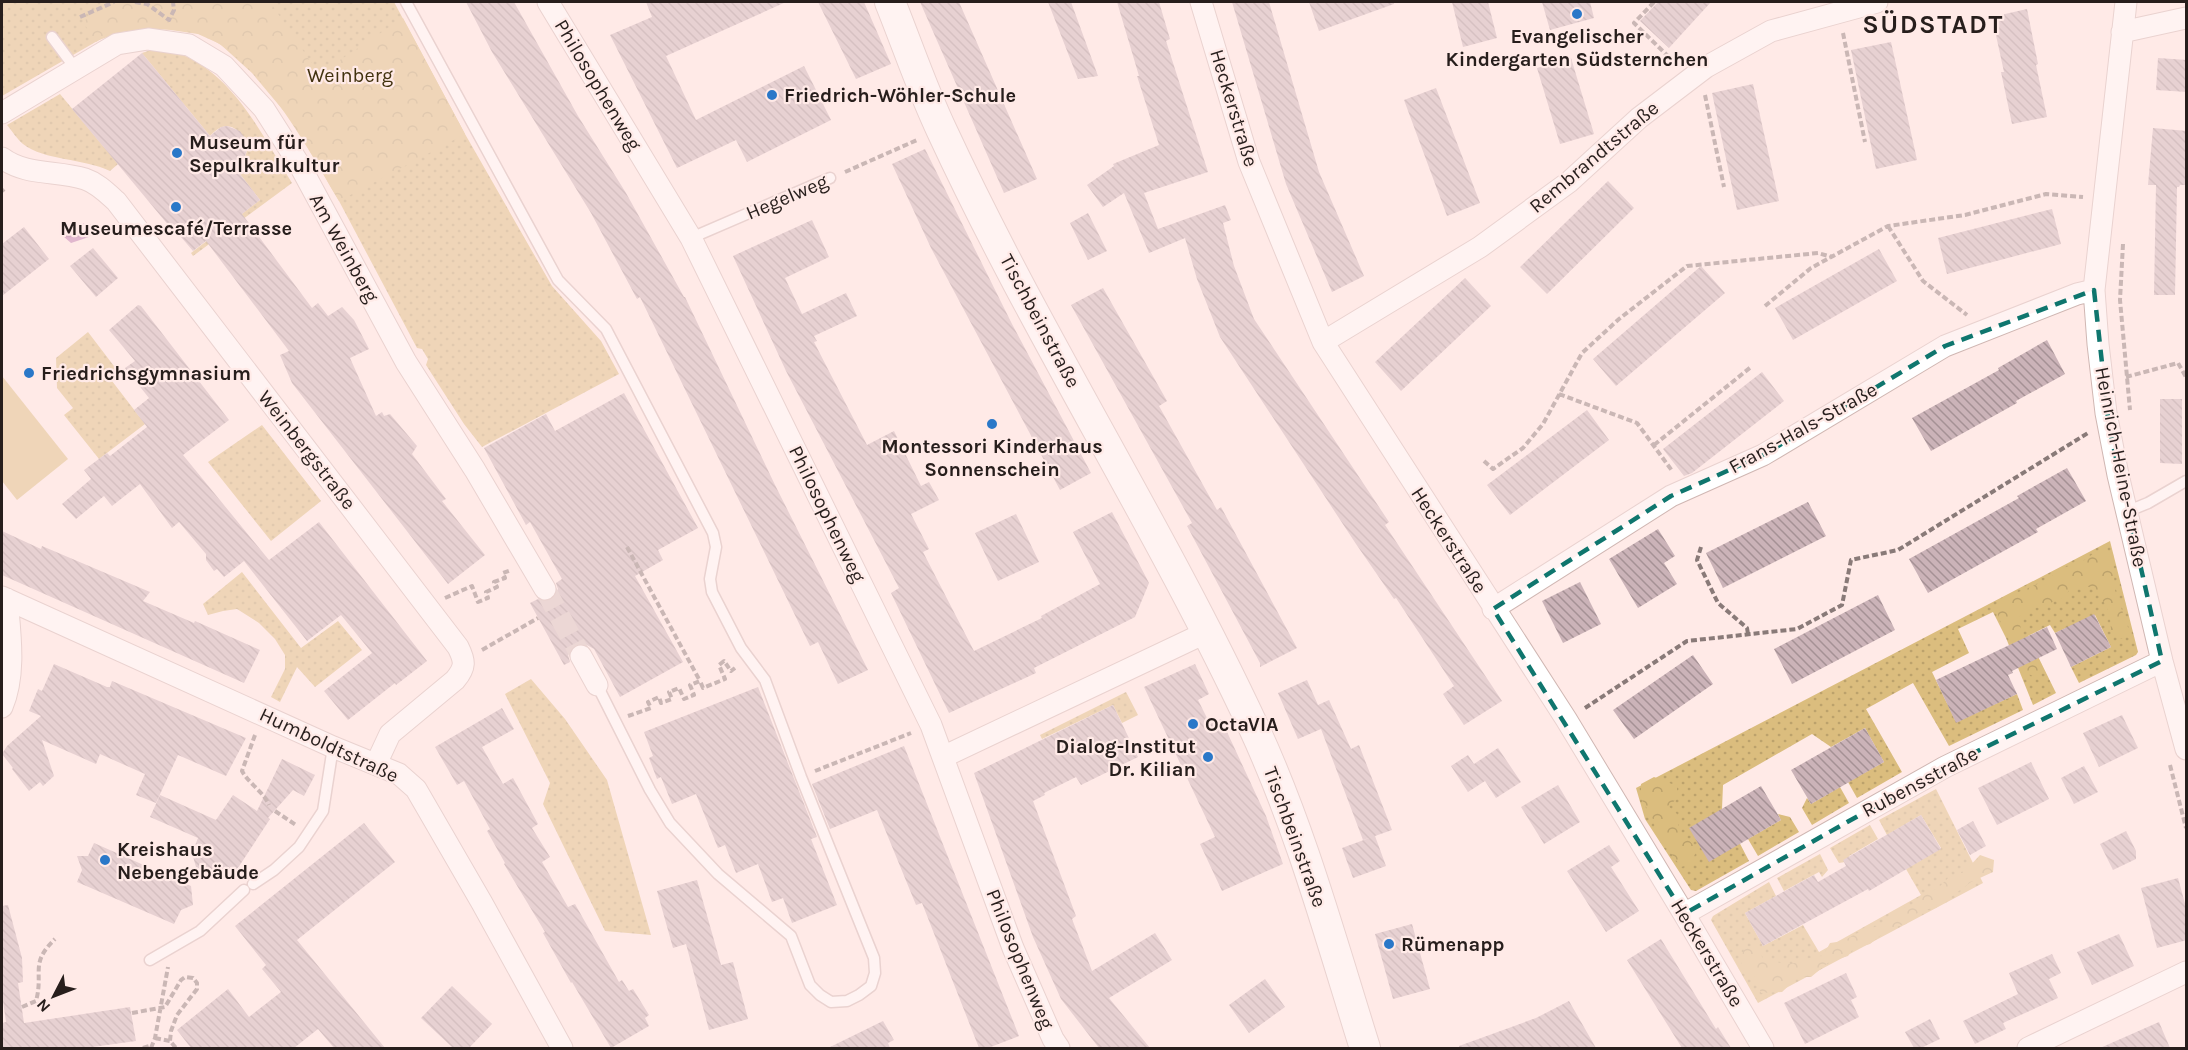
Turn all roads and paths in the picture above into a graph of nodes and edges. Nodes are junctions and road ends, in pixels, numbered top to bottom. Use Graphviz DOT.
graph roads {
  1 [pos="114,2"];
  2 [pos="135,2"];
  3 [pos="173,2"];
  4 [pos="406,2"];
  5 [pos="548,2"];
  6 [pos="890,2"];
  7 [pos="1201,2"];
  8 [pos="1654,2"];
  9 [pos="1877,2"];
  10 [pos="2126,2"];
  11 [pos="1838,12"];
  12 [pos="80,17"];
  13 [pos="2187,18"];
  14 [pos="2122,32"];
  15 [pos="52,37"];
  16 [pos="75,68"];
  17 [pos="1695,77"];
  18 [pos="2,113"];
  19 [pos="941,129"];
  20 [pos="1865,142"];
  21 [pos="2,158"];
  22 [pos="830,178"];
  23 [pos="1724,187"];
  24 [pos="2104,198"];
  25 [pos="1888,226"];
  26 [pos="2124,237"];
  27 [pos="691,238"];
  28 [pos="1832,257"];
  29 [pos="2094,290"];
  30 [pos="1765,306"];
  31 [pos="1981,332"];
  32 [pos="1323,342"];
  33 [pos="1751,367"];
  34 [pos="2187,377"];
  35 [pos="2126,378"];
  36 [pos="1559,394"];
  37 [pos="2131,417"];
  38 [pos="2109,427"];
  39 [pos="1654,445"];
  40 [pos="1484,461"];
  41 [pos="2187,481"];
  42 [pos="1686,489"];
  43 [pos="2126,512"];
  44 [pos="627,547"];
  45 [pos="1701,548"];
  46 [pos="506,572"];
  47 [pos="545,589"];
  48 [pos="456,593"];
  49 [pos="4,598"];
  50 [pos="1493,609"];
  51 [pos="538,618"];
  52 [pos="1208,632"];
  53 [pos="1748,634"];
  54 [pos="581,656"];
  55 [pos="465,660"];
  56 [pos="2162,661"];
  57 [pos="735,668"];
  58 [pos="700,681"];
  59 [pos="597,685"];
  60 [pos="2,707"];
  61 [pos="263,715"];
  62 [pos="628,716"];
  63 [pos="1566,719"];
  64 [pos="931,725"];
  65 [pos="333,747"];
  66 [pos="2187,749"];
  67 [pos="944,758"];
  68 [pos="376,764"];
  69 [pos="801,777"];
  70 [pos="269,805"];
  71 [pos="275,811"];
  72 [pos="309,834"];
  73 [pos="1684,914"];
  74 [pos="55,939"];
  75 [pos="168,951"];
  76 [pos="150,960"];
  77 [pos="2187,972"];
  78 [pos="22,1007"];
  79 [pos="160,1009"];
  80 [pos="132,1013"];
  81 [pos="155,1038"];
  82 [pos="170,1041"];
  83 [pos="152,1046"];
  84 [pos="143,1048"];
  85 [pos="176,1048"];
  86 [pos="562,1048"];
  87 [pos="1059,1048"];
  88 [pos="1365,1048"];
  89 [pos="1763,1048"];
  90 [pos="2028,1048"];
  1 -- 12 [label="path"];
  2 -- 3 [label="path"];
  4 -- 69 [label="lane"];
  5 -- 27 [label="street, Philosophenweg"];
  6 -- 19 [label="main road, Tischbeinstraße"];
  7 -- 32 [label="street, Heckerstraße"];
  8 -- 17 [label="path"];
  9 -- 11 [label="street, Rembrandtstraße"];
  10 -- 14 [label="street, Heinrich-Heine-Straße"];
  11 -- 17 [label="street, Rembrandtstraße"];
  11 -- 20 [label="path"];
  13 -- 14 [label="street"];
  14 -- 24 [label="street, Heinrich-Heine-Straße"];
  15 -- 16 [label="lane"];
  16 -- 18 [label="street, Am Weinberg"];
  16 -- 47 [label="street, Am Weinberg"];
  17 -- 23 [label="path"];
  17 -- 32 [label="street, Rembrandtstraße"];
  19 -- 22 [label="path, Hegelweg"];
  19 -- 52 [label="main road, Tischbeinstraße"];
  21 -- 55 [label="street, Weinbergstraße"];
  22 -- 27 [label="lane, Hegelweg"];
  24 -- 25 [label="path"];
  24 -- 29 [label="street, Heinrich-Heine-Straße"];
  25 -- 28 [label="path"];
  25 -- 31 [label="path"];
  26 -- 35 [label="path"];
  27 -- 64 [label="street, Philosophenweg"];
  28 -- 30 [label="path"];
  28 -- 36 [label="path"];
  29 -- 31 [label="street, Frans-Hals-Straße"];
  29 -- 38 [label="street, Heinrich-Heine-Straße"];
  31 -- 42 [label="street, Frans-Hals-Straße"];
  32 -- 50 [label="street, Heckerstraße"];
  33 -- 39 [label="path"];
  34 -- 35 [label="path"];
  35 -- 37 [label="path"];
  36 -- 39 [label="path"];
  36 -- 40 [label="path"];
  38 -- 43 [label="street, Heinrich-Heine-Straße"];
  38 -- 53 [label="path"];
  39 -- 42 [label="path"];
  41 -- 43 [label="lane"];
  42 -- 50 [label="street, Frans-Hals-Straße"];
  43 -- 56 [label="street, Heinrich-Heine-Straße"];
  44 -- 58 [label="path"];
  45 -- 53 [label="path"];
  46 -- 48 [label="path"];
  49 -- 60 [label="street"];
  49 -- 61 [label="street, Humboldtstraße"];
  50 -- 63 [label="street, Heckerstraße"];
  51 -- 55 [label="path"];
  52 -- 67 [label="street"];
  52 -- 88 [label="main road, Tischbeinstraße"];
  53 -- 63 [label="path"];
  54 -- 59 [label="street"];
  55 -- 68 [label="street"];
  56 -- 66 [label="street, Heinrich-Heine-Straße"];
  56 -- 73 [label="street, Rubensstraße"];
  57 -- 58 [label="path"];
  58 -- 62 [label="path"];
  59 -- 69 [label="lane"];
  61 -- 65 [label="street, Humboldtstraße"];
  61 -- 70 [label="path"];
  63 -- 73 [label="street, Heckerstraße"];
  64 -- 67 [label="street, Philosophenweg"];
  64 -- 69 [label="path"];
  65 -- 68 [label="street, Humboldtstraße"];
  65 -- 72 [label="lane"];
  67 -- 87 [label="street, Philosophenweg"];
  68 -- 86 [label="street, Humboldtstraße"];
  71 -- 72 [label="path"];
  72 -- 75 [label="lane"];
  73 -- 89 [label="street, Heckerstraße"];
  74 -- 78 [label="path"];
  75 -- 76 [label="lane"];
  75 -- 79 [label="path"];
  77 -- 90 [label="street"];
  79 -- 80 [label="path"];
  79 -- 81 [label="path"];
  79 -- 82 [label="path"];
  81 -- 82 [label="path"];
  81 -- 83 [label="path"];
  82 -- 85 [label="path"];
  83 -- 84 [label="path"];
}
